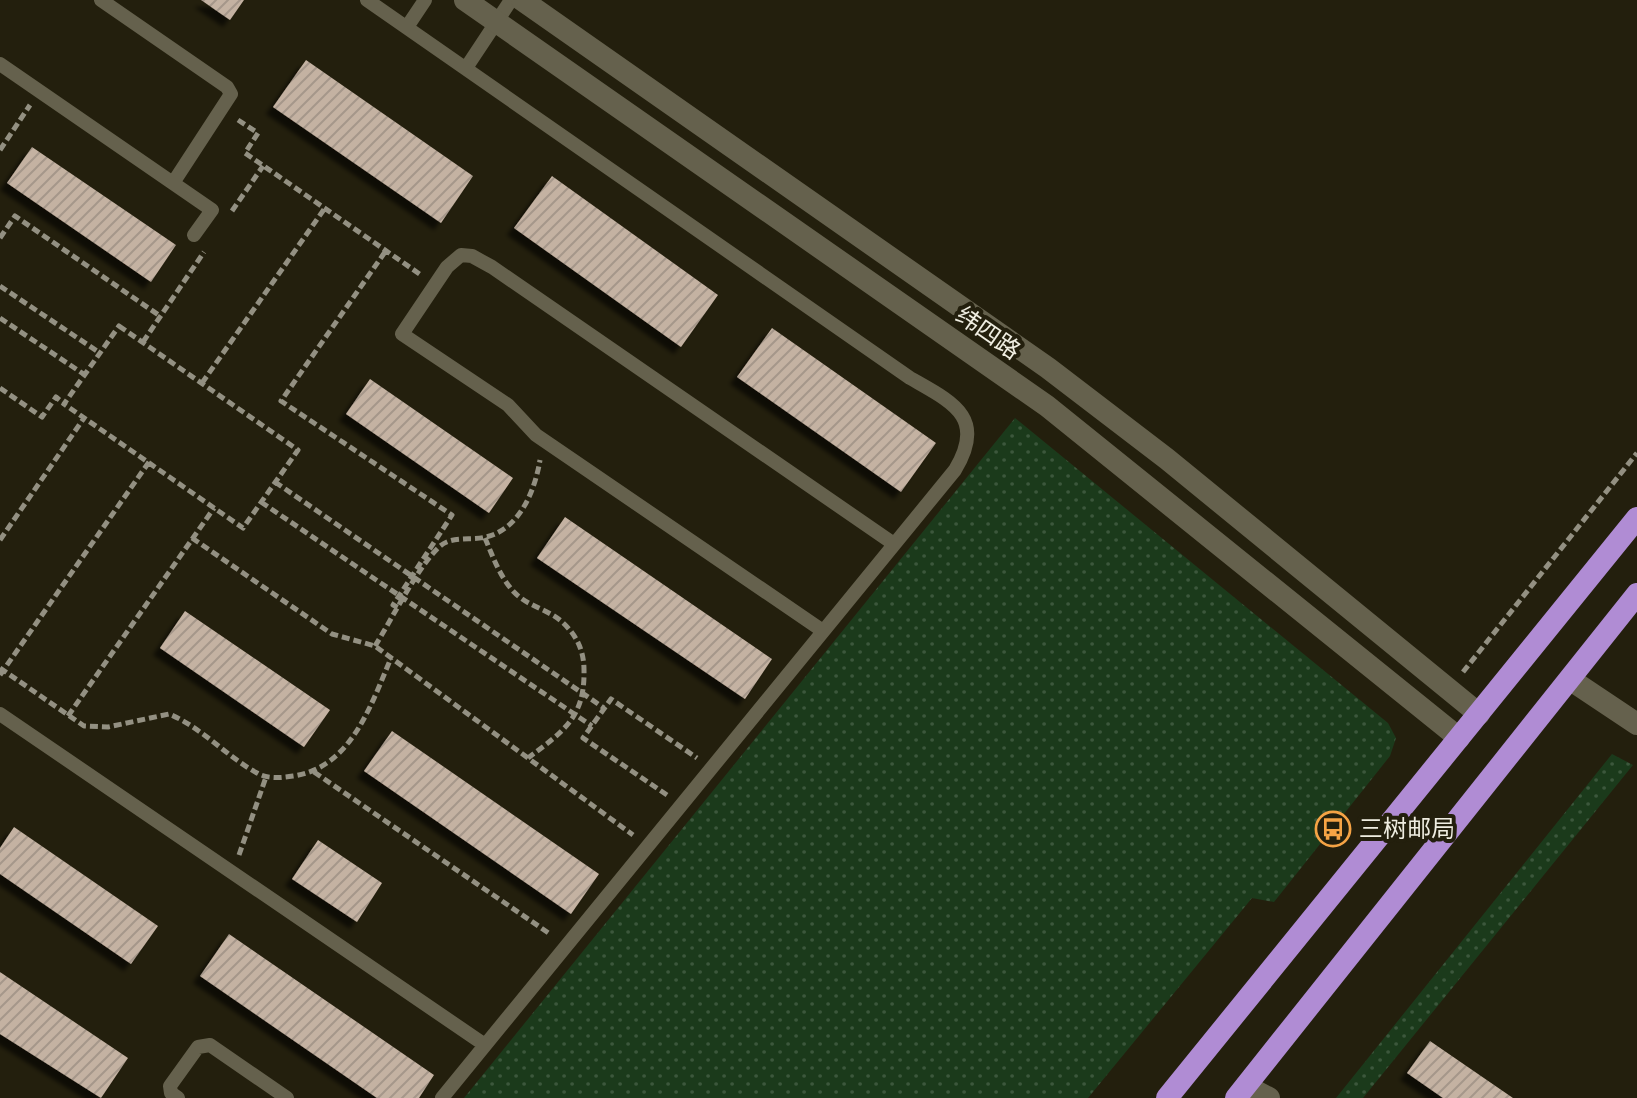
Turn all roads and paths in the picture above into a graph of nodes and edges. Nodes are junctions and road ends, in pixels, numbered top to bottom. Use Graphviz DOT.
graph roads {
  1 [pos="101,0"];
  2 [pos="367,0"];
  3 [pos="425,0"];
  4 [pos="465,0"];
  5 [pos="511,0"];
  6 [pos="522,0"];
  7 [pos="497,22"];
  8 [pos="407,27"];
  9 [pos="0,64"];
  10 [pos="466,68"];
  11 [pos="40,91"];
  12 [pos="223,111"];
  13 [pos="0,150"];
  14 [pos="173,183"];
  15 [pos="325,208"];
  16 [pos="0,223"];
  17 [pos="2,235"];
  18 [pos="194,235"];
  19 [pos="385,252"];
  20 [pos="435,285"];
  21 [pos="0,286"];
  22 [pos="160,316"];
  23 [pos="0,318"];
  24 [pos="100,353"];
  25 [pos="85,375"];
  26 [pos="202,383"];
  27 [pos="0,388"];
  28 [pos="64,404"];
  29 [pos="84,418"];
  30 [pos="546,442"];
  31 [pos="1637,453"];
  32 [pos="149,462"];
  33 [pos="275,482"];
  34 [pos="261,502"];
  35 [pos="214,508"];
  36 [pos="1637,518"];
  37 [pos="192,538"];
  38 [pos="485,538"];
  39 [pos="0,540"];
  40 [pos="894,544"];
  41 [pos="414,578"];
  42 [pos="1637,594"];
  43 [pos="402,598"];
  44 [pos="823,631"];
  45 [pos="375,646"];
  46 [pos="391,658"];
  47 [pos="1,671"];
  48 [pos="1571,680"];
  49 [pos="1449,689"];
  50 [pos="584,694"];
  51 [pos="604,708"];
  52 [pos="1479,714"];
  53 [pos="576,715"];
  54 [pos="68,716"];
  55 [pos="2,720"];
  56 [pos="1637,724"];
  57 [pos="592,726"];
  58 [pos="1459,738"];
  59 [pos="528,758"];
  60 [pos="711,767"];
  61 [pos="314,771"];
  62 [pos="266,777"];
  63 [pos="681,804"];
  64 [pos="647,845"];
  65 [pos="232,873"];
  66 [pos="566,945"];
  67 [pos="485,1045"];
  68 [pos="1241,1092"];
  69 [pos="178,1098"];
  70 [pos="287,1098"];
  71 [pos="442,1098"];
  72 [pos="1167,1098"];
  73 [pos="1269,1098"];
  1 -- 12 [label="lane"];
  2 -- 8 [label="lane"];
  3 -- 8 [label="lane"];
  4 -- 7 [label="street, 纬四路"];
  5 -- 7 [label="lane"];
  6 -- 49 [label="street, 纬四路"];
  7 -- 10 [label="lane"];
  7 -- 58 [label="street, 纬四路"];
  8 -- 10 [label="lane"];
  9 -- 11 [label="lane"];
  10 -- 40 [label="lane"];
  11 -- 13 [label="path"];
  11 -- 14 [label="lane"];
  12 -- 14 [label="lane"];
  12 -- 15 [label="path"];
  14 -- 18 [label="lane"];
  15 -- 19 [label="path"];
  15 -- 26 [label="path"];
  16 -- 17 [label="path"];
  17 -- 22 [label="path"];
  19 -- 20 [label="path"];
  19 -- 41 [label="path"];
  20 -- 30 [label="lane"];
  20 -- 40 [label="lane"];
  21 -- 24 [label="path"];
  23 -- 25 [label="path"];
  24 -- 25 [label="path"];
  24 -- 26 [label="path"];
  25 -- 28 [label="path"];
  26 -- 33 [label="path"];
  27 -- 28 [label="path"];
  28 -- 29 [label="path"];
  29 -- 32 [label="path"];
  29 -- 39 [label="path"];
  30 -- 38 [label="path"];
  30 -- 44 [label="lane"];
  31 -- 49 [label="path"];
  32 -- 35 [label="path"];
  32 -- 47 [label="path"];
  33 -- 34 [label="path"];
  33 -- 41 [label="path"];
  34 -- 35 [label="path"];
  34 -- 43 [label="path"];
  35 -- 37 [label="path"];
  36 -- 52 [label="highway"];
  37 -- 45 [label="path"];
  37 -- 54 [label="path"];
  38 -- 41 [label="path"];
  38 -- 50 [label="path"];
  40 -- 44 [label="lane"];
  41 -- 43 [label="path"];
  41 -- 50 [label="path"];
  42 -- 48 [label="highway"];
  43 -- 45 [label="path"];
  43 -- 53 [label="path"];
  44 -- 60 [label="lane"];
  45 -- 46 [label="path"];
  46 -- 59 [label="path"];
  46 -- 62 [label="path"];
  47 -- 54 [label="path"];
  48 -- 56 [label="street"];
  48 -- 68 [label="highway"];
  49 -- 52 [label="street, 纬四路"];
  50 -- 51 [label="path"];
  50 -- 53 [label="path"];
  51 -- 57 [label="path"];
  51 -- 60 [label="path"];
  52 -- 58 [label="highway"];
  53 -- 57 [label="path"];
  53 -- 59 [label="path"];
  54 -- 62 [label="path"];
  55 -- 65 [label="lane"];
  57 -- 63 [label="path"];
  58 -- 72 [label="highway"];
  59 -- 64 [label="path"];
  60 -- 63 [label="lane"];
  61 -- 66 [label="path"];
  62 -- 65 [label="path"];
  63 -- 64 [label="lane"];
  64 -- 66 [label="lane"];
  65 -- 67 [label="lane"];
  66 -- 67 [label="lane"];
  67 -- 71 [label="lane"];
  68 -- 73 [label="street"];
  69 -- 70 [label="lane"];
}
